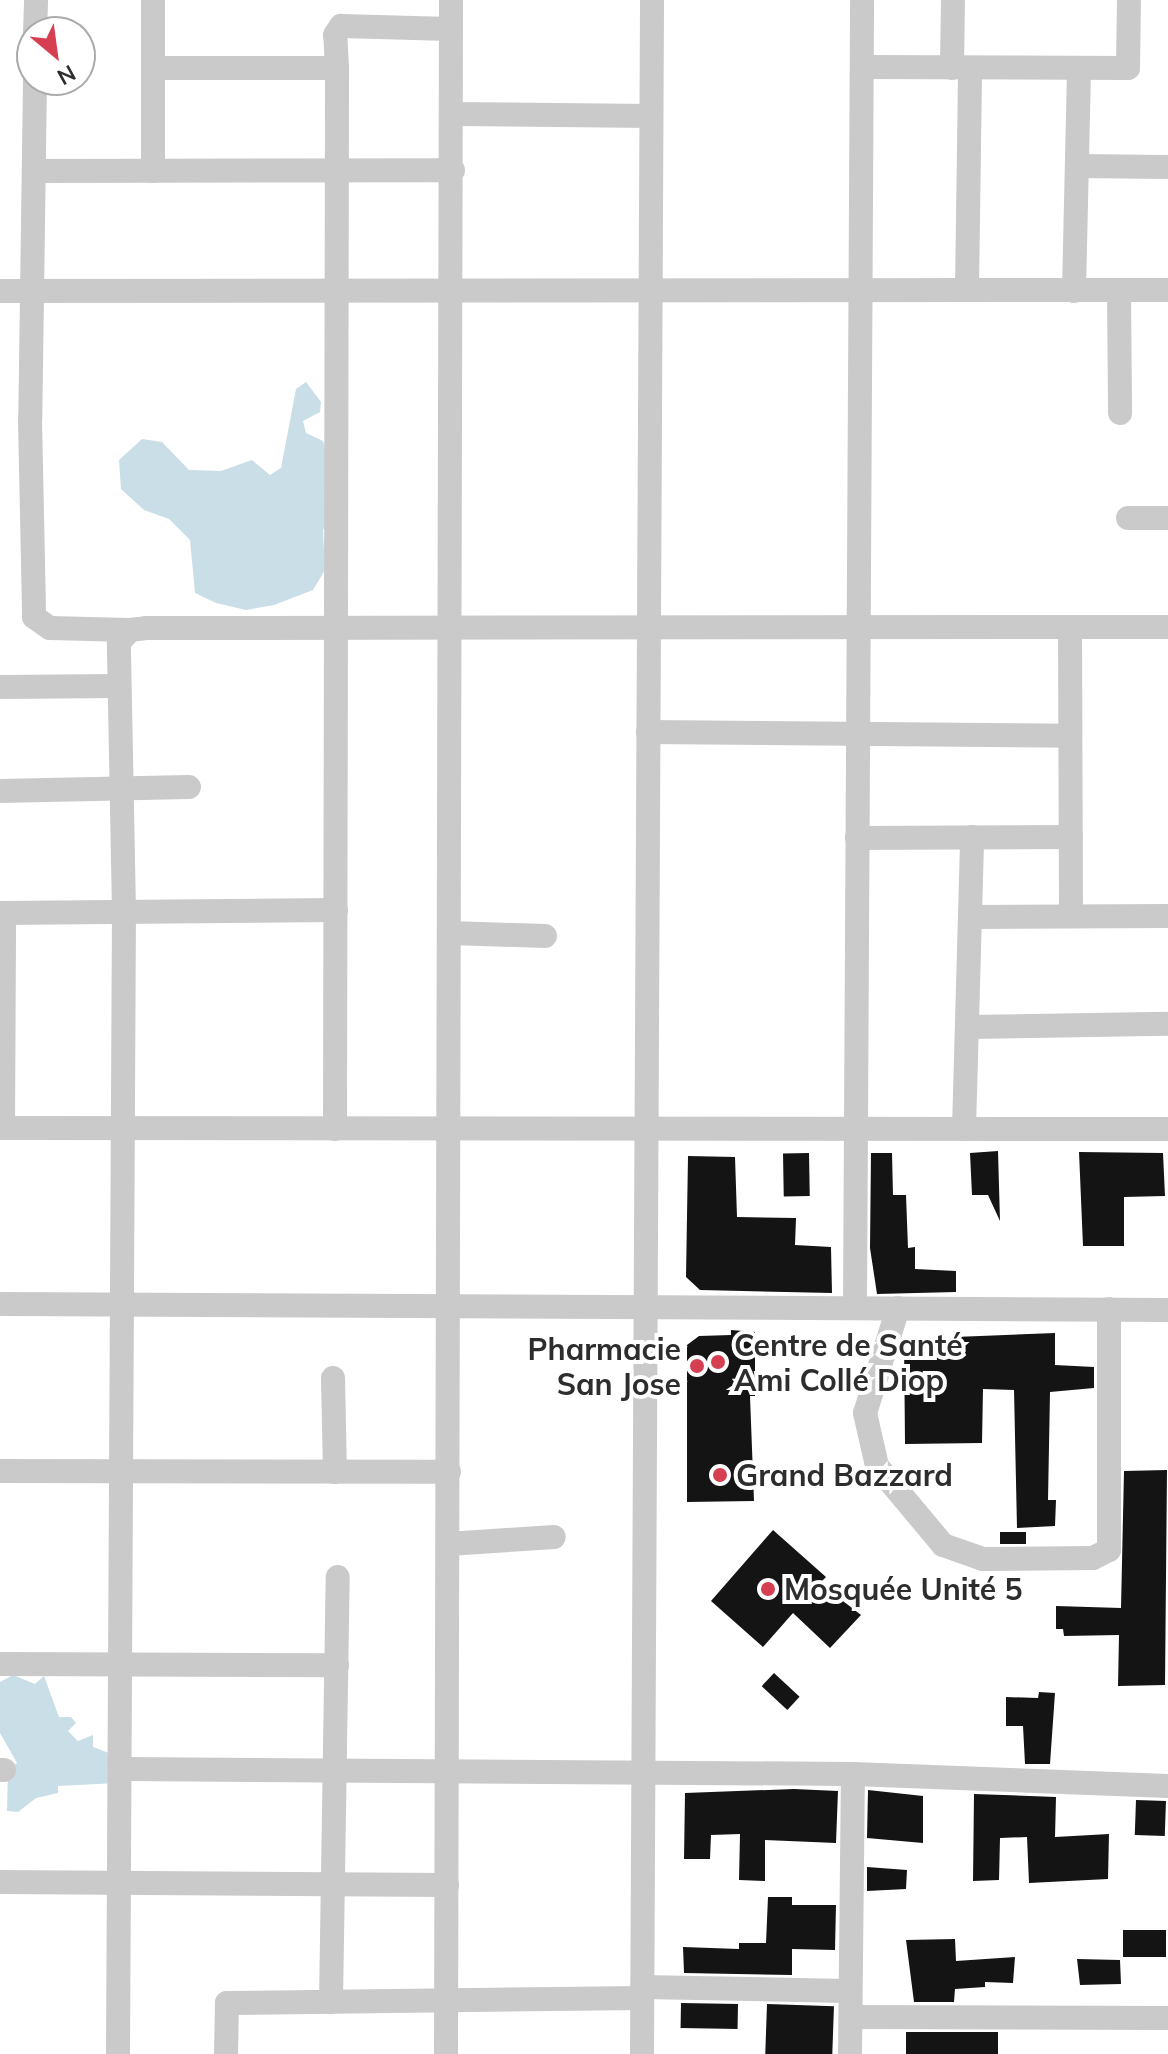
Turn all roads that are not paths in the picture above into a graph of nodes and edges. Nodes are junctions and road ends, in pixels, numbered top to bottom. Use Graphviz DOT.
graph roads {
  1 [pos="153,0"];
  2 [pos="451,0"];
  3 [pos="652,0"];
  4 [pos="862,0"];
  5 [pos="953,0"];
  6 [pos="1129,0"];
  7 [pos="450,29"];
  8 [pos="862,67"];
  9 [pos="153,68"];
  10 [pos="337,68"];
  11 [pos="961,68"];
  12 [pos="1079,68"];
  13 [pos="35,96"];
  14 [pos="454,114"];
  15 [pos="651,116"];
  16 [pos="1077,166"];
  17 [pos="1168,167"];
  18 [pos="453,170"];
  19 [pos="34,171"];
  20 [pos="153,171"];
  21 [pos="337,171"];
  22 [pos="967,290"];
  23 [pos="1119,290"];
  24 [pos="1168,290"];
  25 [pos="0,291"];
  26 [pos="34,291"];
  27 [pos="337,291"];
  28 [pos="453,291"];
  29 [pos="650,291"];
  30 [pos="861,291"];
  31 [pos="1074,291"];
  32 [pos="1120,413"];
  33 [pos="1128,518"];
  34 [pos="1168,518"];
  35 [pos="1070,627"];
  36 [pos="1168,627"];
  37 [pos="859,628"];
  38 [pos="452,629"];
  39 [pos="648,629"];
  40 [pos="130,630"];
  41 [pos="336,630"];
  42 [pos="118,686"];
  43 [pos="0,687"];
  44 [pos="648,732"];
  45 [pos="858,734"];
  46 [pos="1070,736"];
  47 [pos="189,787"];
  48 [pos="119,789"];
  49 [pos="0,791"];
  50 [pos="972,837"];
  51 [pos="1071,837"];
  52 [pos="857,838"];
  53 [pos="336,910"];
  54 [pos="124,912"];
  55 [pos="2,913"];
  56 [pos="1071,916"];
  57 [pos="1168,916"];
  58 [pos="971,917"];
  59 [pos="450,933"];
  60 [pos="545,936"];
  61 [pos="1168,1024"];
  62 [pos="968,1027"];
  63 [pos="2,1128"];
  64 [pos="123,1128"];
  65 [pos="646,1128"];
  66 [pos="335,1129"];
  67 [pos="450,1129"];
  68 [pos="856,1129"];
  69 [pos="964,1129"];
  70 [pos="1168,1129"];
  71 [pos="0,1304"];
  72 [pos="123,1305"];
  73 [pos="449,1306"];
  74 [pos="645,1307"];
  75 [pos="855,1308"];
  76 [pos="898,1308"];
  77 [pos="1109,1309"];
  78 [pos="1168,1310"];
  79 [pos="333,1378"];
  80 [pos="0,1471"];
  81 [pos="122,1471"];
  82 [pos="335,1472"];
  83 [pos="449,1472"];
  84 [pos="554,1537"];
  85 [pos="448,1544"];
  86 [pos="338,1577"];
  87 [pos="0,1664"];
  88 [pos="122,1664"];
  89 [pos="337,1665"];
  90 [pos="121,1769"];
  91 [pos="335,1770"];
  92 [pos="447,1771"];
  93 [pos="643,1772"];
  94 [pos="853,1774"];
  95 [pos="1168,1786"];
  96 [pos="0,1882"];
  97 [pos="115,1882"];
  98 [pos="333,1884"];
  99 [pos="447,1885"];
  100 [pos="847,1991"];
  101 [pos="642,1992"];
  102 [pos="447,2000"];
  103 [pos="331,2002"];
  104 [pos="852,2017"];
  105 [pos="1168,2018"];
  106 [pos="118,2054"];
  107 [pos="226,2054"];
  108 [pos="446,2054"];
  109 [pos="642,2054"];
  110 [pos="850,2054"];
  1 -- 9 [label="street"];
  2 -- 7 [label="street"];
  3 -- 15 [label="street"];
  4 -- 8 [label="street"];
  5 -- 11 [label="street"];
  6 -- 12 [label="street"];
  7 -- 10 [label="street"];
  7 -- 14 [label="street"];
  8 -- 11 [label="street"];
  8 -- 30 [label="street"];
  9 -- 10 [label="street"];
  9 -- 20 [label="street"];
  10 -- 21 [label="street"];
  11 -- 12 [label="street"];
  11 -- 22 [label="street"];
  12 -- 16 [label="street"];
  13 -- 19 [label="street"];
  14 -- 15 [label="street"];
  14 -- 18 [label="street"];
  15 -- 29 [label="street"];
  16 -- 17 [label="street"];
  16 -- 31 [label="street"];
  18 -- 21 [label="street"];
  18 -- 28 [label="street"];
  19 -- 20 [label="street"];
  19 -- 26 [label="street"];
  20 -- 21 [label="street"];
  21 -- 27 [label="street"];
  22 -- 30 [label="street"];
  22 -- 31 [label="street"];
  23 -- 24 [label="street"];
  23 -- 31 [label="street"];
  23 -- 32 [label="street"];
  25 -- 26 [label="street"];
  26 -- 27 [label="street"];
  26 -- 40 [label="street"];
  27 -- 28 [label="street"];
  27 -- 41 [label="street"];
  28 -- 29 [label="street"];
  28 -- 38 [label="street"];
  29 -- 30 [label="street"];
  29 -- 39 [label="street"];
  30 -- 37 [label="street"];
  33 -- 34 [label="street"];
  35 -- 36 [label="street"];
  35 -- 37 [label="street"];
  35 -- 46 [label="street"];
  37 -- 39 [label="street"];
  37 -- 45 [label="street"];
  38 -- 39 [label="street"];
  38 -- 41 [label="street"];
  38 -- 59 [label="street"];
  39 -- 44 [label="street"];
  40 -- 41 [label="street"];
  40 -- 42 [label="street"];
  41 -- 53 [label="street"];
  42 -- 43 [label="street"];
  42 -- 48 [label="street"];
  44 -- 45 [label="street"];
  44 -- 65 [label="street"];
  45 -- 46 [label="street"];
  45 -- 52 [label="street"];
  46 -- 51 [label="street"];
  47 -- 48 [label="street"];
  48 -- 49 [label="street"];
  48 -- 54 [label="street"];
  50 -- 51 [label="street"];
  50 -- 52 [label="street"];
  50 -- 58 [label="street"];
  51 -- 56 [label="street"];
  52 -- 68 [label="street"];
  53 -- 54 [label="street"];
  53 -- 66 [label="street"];
  54 -- 55 [label="street"];
  54 -- 64 [label="street"];
  55 -- 63 [label="street"];
  56 -- 57 [label="street"];
  56 -- 58 [label="street"];
  58 -- 62 [label="street"];
  59 -- 60 [label="street"];
  59 -- 67 [label="street"];
  61 -- 62 [label="street"];
  62 -- 69 [label="street"];
  63 -- 64 [label="street"];
  64 -- 66 [label="street"];
  64 -- 72 [label="street"];
  65 -- 67 [label="street"];
  65 -- 68 [label="street"];
  65 -- 74 [label="street"];
  66 -- 67 [label="street"];
  67 -- 73 [label="street"];
  68 -- 69 [label="street"];
  68 -- 75 [label="street"];
  69 -- 70 [label="street"];
  71 -- 72 [label="street"];
  72 -- 73 [label="street"];
  72 -- 81 [label="street"];
  73 -- 74 [label="street"];
  73 -- 83 [label="street"];
  74 -- 75 [label="street"];
  74 -- 93 [label="street"];
  75 -- 76 [label="street"];
  76 -- 77 [label="street"];
  76 -- 77 [label="street"];
  77 -- 78 [label="street"];
  79 -- 82 [label="street"];
  80 -- 81 [label="street"];
  81 -- 82 [label="street"];
  81 -- 88 [label="street"];
  82 -- 83 [label="street"];
  83 -- 85 [label="street"];
  84 -- 85 [label="street"];
  85 -- 92 [label="street"];
  86 -- 89 [label="street"];
  87 -- 88 [label="street"];
  88 -- 89 [label="street"];
  88 -- 90 [label="street"];
  89 -- 91 [label="street"];
  90 -- 91 [label="street"];
  90 -- 97 [label="street"];
  91 -- 92 [label="street"];
  91 -- 98 [label="street"];
  92 -- 93 [label="street"];
  92 -- 99 [label="street"];
  93 -- 94 [label="street"];
  93 -- 101 [label="street"];
  94 -- 95 [label="street"];
  94 -- 100 [label="street"];
  96 -- 97 [label="street"];
  97 -- 98 [label="street"];
  97 -- 106 [label="street"];
  98 -- 99 [label="street"];
  98 -- 103 [label="street"];
  99 -- 102 [label="street"];
  100 -- 101 [label="street"];
  100 -- 104 [label="street"];
  101 -- 102 [label="street"];
  101 -- 109 [label="street"];
  102 -- 103 [label="street"];
  102 -- 108 [label="street"];
  103 -- 107 [label="street"];
  104 -- 105 [label="street"];
  104 -- 110 [label="street"];
}
